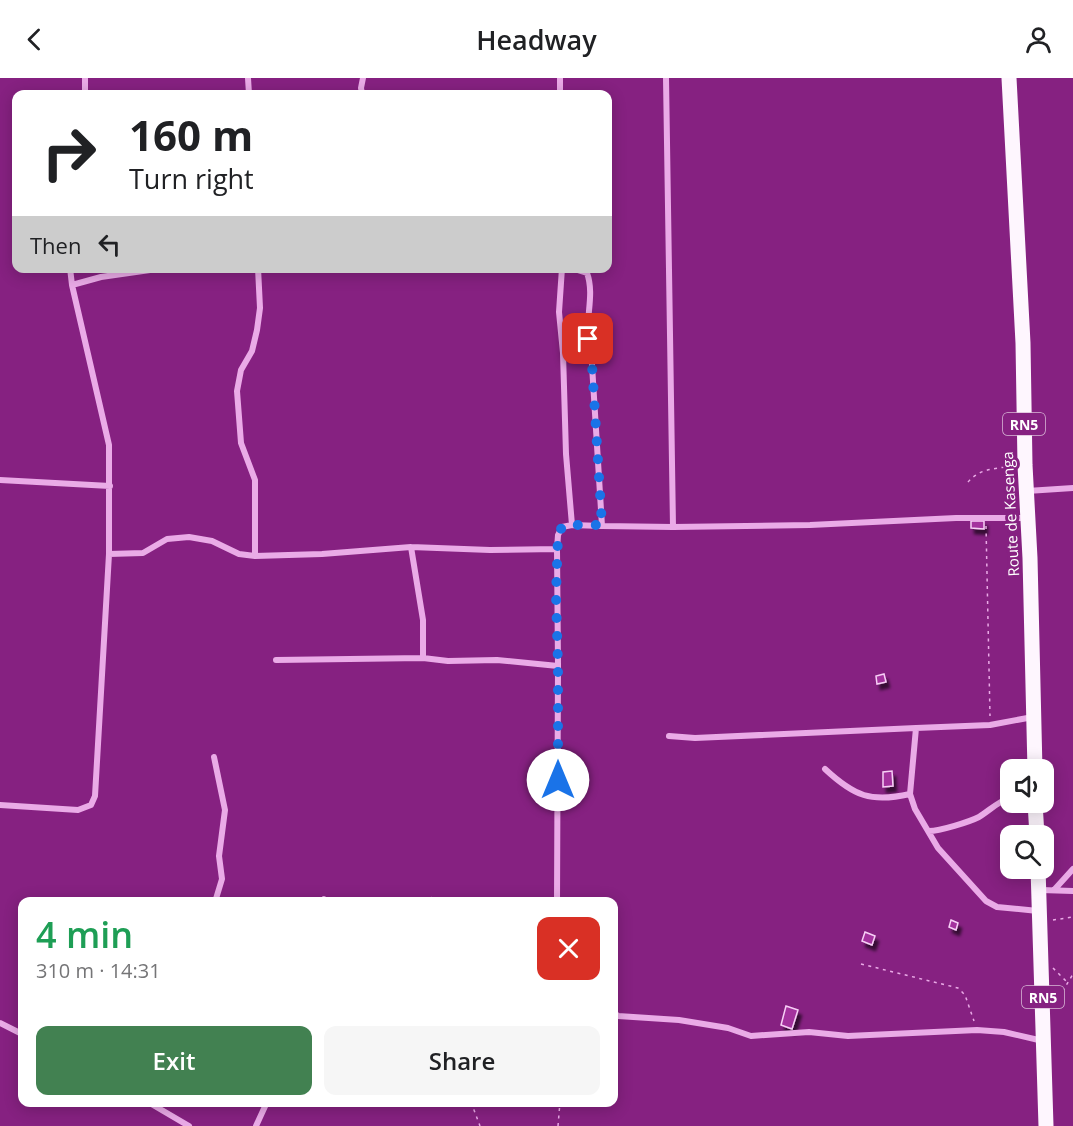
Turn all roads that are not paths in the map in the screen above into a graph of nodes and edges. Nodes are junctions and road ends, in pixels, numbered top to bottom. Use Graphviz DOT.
graph roads {
  1 [pos="666,78"];
  2 [pos="1009,78"];
  3 [pos="71,273"];
  4 [pos="129,273"];
  5 [pos="258,273"];
  6 [pos="562,273"];
  7 [pos="587,273"];
  8 [pos="72,285"];
  9 [pos="0,480"];
  10 [pos="111,486"];
  11 [pos="1073,488"];
  12 [pos="1026,492"];
  13 [pos="1027,518"];
  14 [pos="572,525"];
  15 [pos="602,525"];
  16 [pos="673,527"];
  17 [pos="411,547"];
  18 [pos="556,549"];
  19 [pos="109,554"];
  20 [pos="255,556"];
  21 [pos="423,658"];
  22 [pos="276,660"];
  23 [pos="558,666"];
  24 [pos="1034,717"];
  25 [pos="916,728"];
  26 [pos="669,736"];
  27 [pos="214,757"];
  28 [pos="1035,759"];
  29 [pos="825,769"];
  30 [pos="910,794"];
  31 [pos="1000,804"];
  32 [pos="0,805"];
  33 [pos="929,831"];
  34 [pos="1073,869"];
  35 [pos="1042,879"];
  36 [pos="1046,890"];
  37 [pos="1073,891"];
  38 [pos="217,897"];
  39 [pos="557,897"];
  40 [pos="1039,919"];
  41 [pos="618,1016"];
  42 [pos="0,1023"];
  43 [pos="18,1032"];
  44 [pos="1044,1041"];
  45 [pos="156,1107"];
  46 [pos="265,1107"];
  47 [pos="189,1126"];
  48 [pos="256,1126"];
  49 [pos="1046,1126"];
  1 -- 16 [label="street"];
  2 -- 12 [label="highway, Route de Kasenga / RN5"];
  3 -- 8 [label="street"];
  4 -- 8 [label="street"];
  5 -- 20 [label="street"];
  6 -- 14 [label="street"];
  7 -- 15 [label="street"];
  8 -- 10 [label="street"];
  9 -- 10 [label="street"];
  10 -- 19 [label="street"];
  11 -- 12 [label="street"];
  12 -- 13 [label="highway, Route de Kasenga / RN5"];
  13 -- 16 [label="street"];
  13 -- 24 [label="highway, Route de Kasenga / RN5"];
  14 -- 15 [label="street"];
  14 -- 18 [label="street"];
  15 -- 16 [label="street"];
  17 -- 18 [label="street"];
  17 -- 20 [label="street"];
  17 -- 21 [label="street"];
  18 -- 23 [label="street"];
  19 -- 20 [label="street"];
  19 -- 32 [label="street"];
  21 -- 22 [label="street"];
  21 -- 23 [label="street"];
  23 -- 39 [label="street"];
  24 -- 25 [label="street"];
  24 -- 28 [label="highway, Route de Kasenga / RN5"];
  25 -- 26 [label="street"];
  25 -- 30 [label="street"];
  27 -- 38 [label="street"];
  29 -- 30 [label="street"];
  30 -- 33 [label="street"];
  31 -- 33 [label="street"];
  33 -- 40 [label="street"];
  34 -- 36 [label="street"];
  35 -- 36 [label="highway, RN5"];
  36 -- 37 [label="street"];
  36 -- 40 [label="highway, RN5"];
  40 -- 44 [label="highway, RN5"];
  41 -- 44 [label="street"];
  42 -- 43 [label="street"];
  44 -- 49 [label="highway, RN5"];
  45 -- 47 [label="street"];
  46 -- 48 [label="street"];
}
